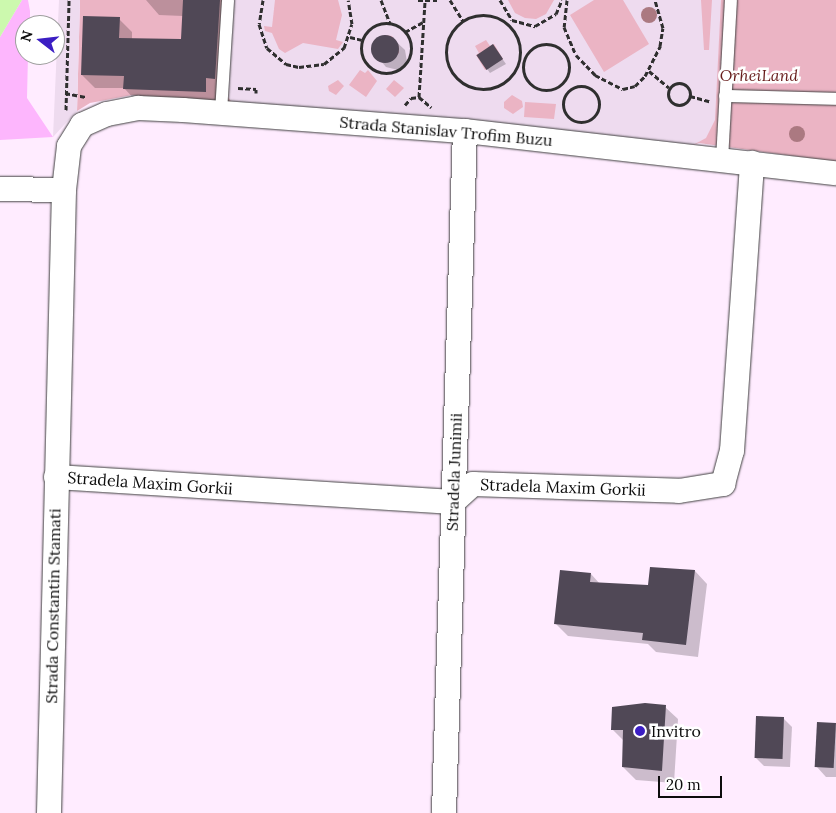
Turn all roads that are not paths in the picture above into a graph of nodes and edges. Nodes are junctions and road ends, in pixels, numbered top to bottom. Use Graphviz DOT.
graph roads {
  1 [pos="228,0"];
  2 [pos="731,0"];
  3 [pos="725,96"];
  4 [pos="836,100"];
  5 [pos="220,112"];
  6 [pos="465,130"];
  7 [pos="69,146"];
  8 [pos="722,160"];
  9 [pos="752,163"];
  10 [pos="836,173"];
  11 [pos="0,189"];
  12 [pos="64,190"];
  13 [pos="56,477"];
  14 [pos="452,502"];
  15 [pos="49,813"];
  16 [pos="444,813"];
  1 -- 5 [label="lane"];
  2 -- 3 [label="lane"];
  3 -- 4 [label="lane"];
  3 -- 8 [label="lane"];
  5 -- 6 [label="street, Strada Stanislav Trofim Buzu"];
  5 -- 7 [label="street, Strada Stanislav Trofim Buzu"];
  6 -- 8 [label="street, Strada Stanislav Trofim Buzu"];
  6 -- 14 [label="street, Stradela Junimii"];
  7 -- 12 [label="street, Strada Constantin Stamati"];
  8 -- 9 [label="street, Strada Stanislav Trofim Buzu"];
  9 -- 10 [label="street, Strada Stanislav Trofim Buzu"];
  9 -- 14 [label="street, Stradela Maxim Gorkii"];
  11 -- 12 [label="street"];
  12 -- 13 [label="street, Strada Constantin Stamati"];
  13 -- 14 [label="street, Stradela Maxim Gorkii"];
  13 -- 15 [label="street, Strada Constantin Stamati"];
  14 -- 16 [label="street, Stradela Junimii"];
}
